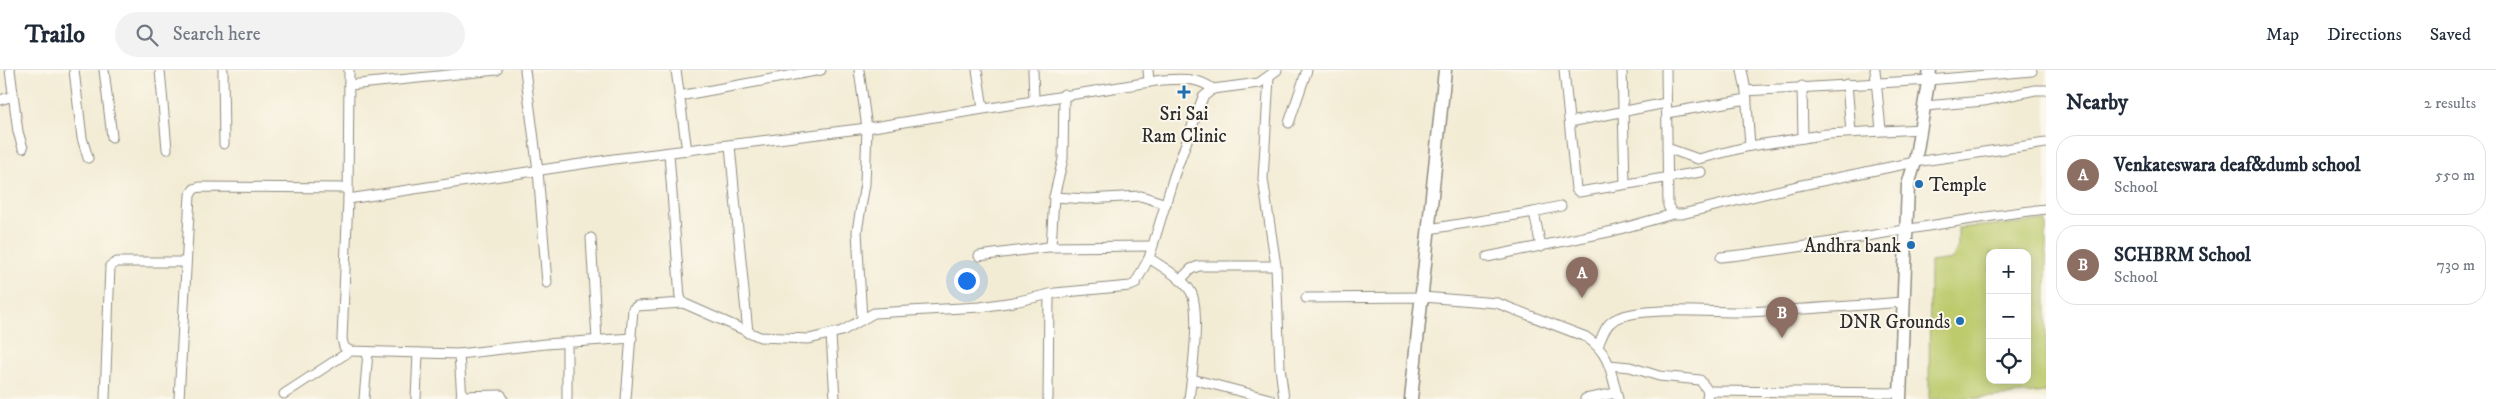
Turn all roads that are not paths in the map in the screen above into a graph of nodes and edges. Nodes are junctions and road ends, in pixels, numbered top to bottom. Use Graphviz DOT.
graph roads {
  1 [pos="10,70"];
  2 [pos="74,70"];
  3 [pos="104,70"];
  4 [pos="160,70"];
  5 [pos="224,70"];
  6 [pos="349,70"];
  7 [pos="497,70"];
  8 [pos="525,70"];
  9 [pos="676,70"];
  10 [pos="821,70"];
  11 [pos="859,70"];
  12 [pos="977,70"];
  13 [pos="1033,70"];
  14 [pos="1148,70"];
  15 [pos="1194,70"];
  16 [pos="1277,70"];
  17 [pos="1307,70"];
  18 [pos="1446,70"];
  19 [pos="1564,70"];
  20 [pos="1622,70"];
  21 [pos="1666,70"];
  22 [pos="1742,70"];
  23 [pos="1875,70"];
  24 [pos="2032,72"];
  25 [pos="443,73"];
  26 [pos="1930,75"];
  27 [pos="1269,77"];
  28 [pos="1190,79"];
  29 [pos="1149,82"];
  30 [pos="1876,83"];
  31 [pos="1847,84"];
  32 [pos="349,86"];
  33 [pos="1802,86"];
  34 [pos="1213,89"];
  35 [pos="2046,90"];
  36 [pos="1064,94"];
  37 [pos="1746,95"];
  38 [pos="13,96"];
  39 [pos="679,96"];
  40 [pos="0,100"];
  41 [pos="1034,100"];
  42 [pos="1666,103"];
  43 [pos="1925,106"];
  44 [pos="982,108"];
  45 [pos="1625,111"];
  46 [pos="1667,113"];
  47 [pos="1570,122"];
  48 [pos="1289,123"];
  49 [pos="867,128"];
  50 [pos="1921,129"];
  51 [pos="1881,130"];
  52 [pos="1851,132"];
  53 [pos="112,138"];
  54 [pos="1803,138"];
  55 [pos="2046,143"];
  56 [pos="224,144"];
  57 [pos="730,146"];
  58 [pos="1750,146"];
  59 [pos="23,148"];
  60 [pos="1668,148"];
  61 [pos="167,149"];
  62 [pos="687,151"];
  63 [pos="668,154"];
  64 [pos="88,158"];
  65 [pos="1915,162"];
  66 [pos="538,171"];
  67 [pos="1702,172"];
  68 [pos="1668,177"];
  69 [pos="1625,184"];
  70 [pos="348,188"];
  71 [pos="1054,197"];
  72 [pos="348,199"];
  73 [pos="1166,204"];
  74 [pos="1561,206"];
  75 [pos="2046,209"];
  76 [pos="1534,212"];
  77 [pos="1673,214"];
  78 [pos="1429,229"];
  79 [pos="1905,229"];
  80 [pos="591,238"];
  81 [pos="1153,246"];
  82 [pos="1051,247"];
  83 [pos="1541,247"];
  84 [pos="979,256"];
  85 [pos="1487,257"];
  86 [pos="1721,257"];
  87 [pos="1149,258"];
  88 [pos="186,262"];
  89 [pos="1276,266"];
  90 [pos="1180,280"];
  91 [pos="547,283"];
  92 [pos="1049,294"];
  93 [pos="1306,298"];
  94 [pos="1422,298"];
  95 [pos="1903,302"];
  96 [pos="683,303"];
  97 [pos="862,320"];
  98 [pos="748,333"];
  99 [pos="832,335"];
  100 [pos="632,338"];
  101 [pos="597,340"];
  102 [pos="566,342"];
  103 [pos="1598,346"];
  104 [pos="350,351"];
  105 [pos="368,352"];
  106 [pos="418,353"];
  107 [pos="459,354"];
  108 [pos="1609,365"];
  109 [pos="1192,378"];
  110 [pos="284,394"];
  111 [pos="1708,395"];
  112 [pos="1617,396"];
  113 [pos="1900,396"];
  114 [pos="462,397"];
  115 [pos="105,399"];
  116 [pos="179,399"];
  117 [pos="364,399"];
  118 [pos="416,399"];
  119 [pos="502,399"];
  120 [pos="567,399"];
  121 [pos="626,399"];
  122 [pos="835,399"];
  123 [pos="1048,399"];
  124 [pos="1189,399"];
  125 [pos="1270,399"];
  126 [pos="1284,399"];
  127 [pos="1411,399"];
  128 [pos="1585,399"];
  1 -- 38 [label="street"];
  2 -- 64 [label="street"];
  3 -- 53 [label="street"];
  4 -- 61 [label="street"];
  5 -- 56 [label="street"];
  6 -- 32 [label="street"];
  7 -- 25 [label="street"];
  8 -- 66 [label="street"];
  9 -- 39 [label="street"];
  10 -- 39 [label="street"];
  11 -- 49 [label="street"];
  12 -- 44 [label="street"];
  13 -- 41 [label="street"];
  14 -- 29 [label="street"];
  15 -- 28 [label="street"];
  16 -- 27 [label="street"];
  17 -- 48 [label="street"];
  18 -- 78 [label="main road"];
  19 -- 47 [label="street"];
  20 -- 45 [label="street"];
  21 -- 42 [label="street"];
  22 -- 37 [label="street"];
  23 -- 30 [label="street"];
  24 -- 26 [label="street"];
  25 -- 32 [label="street"];
  26 -- 30 [label="street"];
  26 -- 43 [label="main road"];
  27 -- 34 [label="street"];
  27 -- 89 [label="street"];
  28 -- 29 [label="street"];
  28 -- 34 [label="street"];
  29 -- 36 [label="street"];
  30 -- 31 [label="street"];
  30 -- 51 [label="street"];
  31 -- 33 [label="street"];
  31 -- 52 [label="street"];
  32 -- 70 [label="street"];
  33 -- 37 [label="street"];
  33 -- 54 [label="street"];
  34 -- 73 [label="street"];
  35 -- 43 [label="street"];
  36 -- 41 [label="street"];
  36 -- 71 [label="street"];
  37 -- 46 [label="street"];
  37 -- 58 [label="street"];
  38 -- 40 [label="street"];
  38 -- 59 [label="street"];
  39 -- 62 [label="street"];
  41 -- 44 [label="street"];
  42 -- 45 [label="street"];
  42 -- 46 [label="street"];
  43 -- 50 [label="main road"];
  44 -- 49 [label="street"];
  45 -- 47 [label="street"];
  45 -- 69 [label="street"];
  46 -- 60 [label="street"];
  47 -- 69 [label="street"];
  49 -- 57 [label="street"];
  49 -- 97 [label="street"];
  50 -- 51 [label="street"];
  50 -- 65 [label="main road"];
  51 -- 52 [label="street"];
  52 -- 54 [label="street"];
  54 -- 58 [label="street"];
  55 -- 65 [label="street"];
  57 -- 62 [label="street"];
  57 -- 98 [label="street"];
  58 -- 60 [label="street"];
  60 -- 68 [label="street"];
  62 -- 63 [label="street"];
  63 -- 66 [label="street"];
  63 -- 96 [label="street"];
  65 -- 77 [label="street"];
  65 -- 79 [label="main road"];
  66 -- 72 [label="street"];
  66 -- 91 [label="street"];
  67 -- 68 [label="street"];
  68 -- 69 [label="street"];
  68 -- 77 [label="street"];
  70 -- 72 [label="street"];
  70 -- 88 [label="street"];
  71 -- 73 [label="street"];
  71 -- 82 [label="street"];
  72 -- 104 [label="street"];
  73 -- 81 [label="street"];
  74 -- 76 [label="street"];
  75 -- 79 [label="street"];
  76 -- 78 [label="street"];
  76 -- 83 [label="street"];
  77 -- 83 [label="street"];
  78 -- 94 [label="main road"];
  79 -- 86 [label="street"];
  79 -- 95 [label="main road"];
  80 -- 101 [label="street"];
  81 -- 82 [label="street"];
  81 -- 87 [label="street"];
  82 -- 84 [label="street"];
  83 -- 85 [label="street"];
  87 -- 90 [label="street"];
  87 -- 92 [label="street"];
  88 -- 115 [label="street"];
  88 -- 116 [label="street"];
  89 -- 90 [label="street"];
  89 -- 126 [label="street"];
  90 -- 109 [label="street"];
  92 -- 97 [label="street"];
  92 -- 123 [label="street"];
  93 -- 94 [label="street"];
  94 -- 103 [label="street"];
  94 -- 127 [label="main road"];
  95 -- 103 [label="street"];
  95 -- 113 [label="main road"];
  96 -- 98 [label="street"];
  96 -- 100 [label="street"];
  97 -- 99 [label="street"];
  98 -- 99 [label="street"];
  99 -- 122 [label="street"];
  100 -- 101 [label="street"];
  100 -- 121 [label="street"];
  101 -- 102 [label="street"];
  102 -- 107 [label="street"];
  102 -- 120 [label="street"];
  103 -- 108 [label="street"];
  104 -- 105 [label="street"];
  104 -- 110 [label="street"];
  105 -- 106 [label="street"];
  105 -- 117 [label="street"];
  106 -- 107 [label="street"];
  106 -- 118 [label="street"];
  107 -- 114 [label="street"];
  108 -- 111 [label="street"];
  108 -- 112 [label="street"];
  109 -- 124 [label="street"];
  109 -- 125 [label="street"];
  111 -- 113 [label="street"];
  112 -- 128 [label="street"];
  114 -- 119 [label="street"];
}
